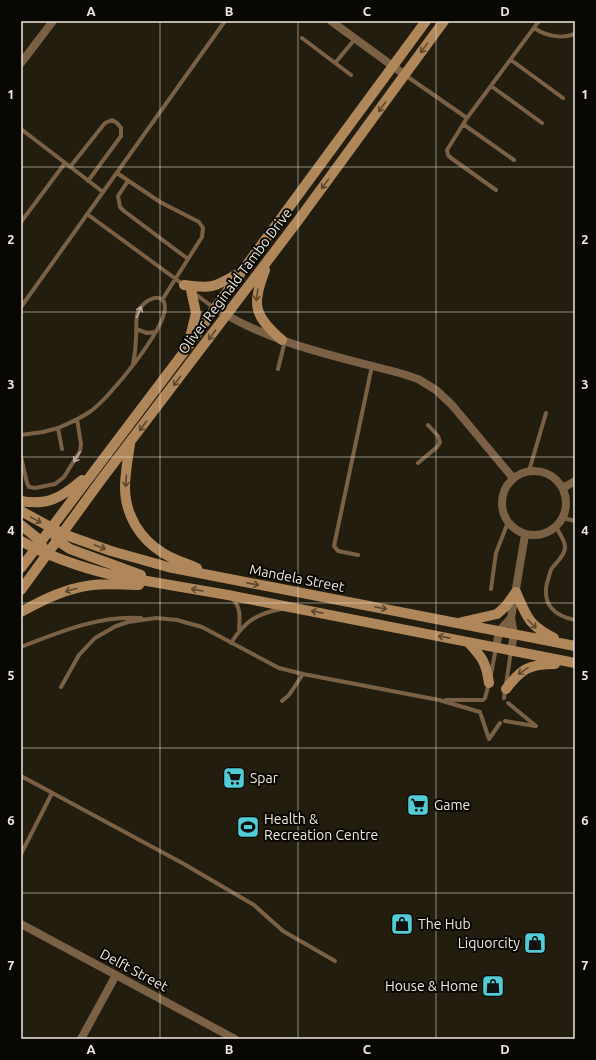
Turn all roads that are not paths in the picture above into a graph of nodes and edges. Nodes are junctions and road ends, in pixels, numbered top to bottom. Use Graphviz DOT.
graph roads {
  1 [pos="53,21"];
  2 [pos="225,21"];
  3 [pos="331,21"];
  4 [pos="426,21"];
  5 [pos="444,21"];
  6 [pos="539,21"];
  7 [pos="534,28"];
  8 [pos="575,34"];
  9 [pos="302,38"];
  10 [pos="355,38"];
  11 [pos="511,60"];
  12 [pos="335,63"];
  13 [pos="21,64"];
  14 [pos="394,67"];
  15 [pos="351,75"];
  16 [pos="405,75"];
  17 [pos="491,86"];
  18 [pos="563,98"];
  19 [pos="467,118"];
  20 [pos="542,123"];
  21 [pos="463,124"];
  22 [pos="21,129"];
  23 [pos="514,160"];
  24 [pos="65,163"];
  25 [pos="70,167"];
  26 [pos="117,173"];
  27 [pos="88,181"];
  28 [pos="128,181"];
  29 [pos="496,190"];
  30 [pos="103,192"];
  31 [pos="87,214"];
  32 [pos="21,222"];
  33 [pos="269,258"];
  34 [pos="188,259"];
  35 [pos="242,270"];
  36 [pos="184,285"];
  37 [pos="162,300"];
  38 [pos="21,307"];
  39 [pos="215,308"];
  40 [pos="227,316"];
  41 [pos="136,330"];
  42 [pos="156,332"];
  43 [pos="284,341"];
  44 [pos="187,348"];
  45 [pos="134,364"];
  46 [pos="372,366"];
  47 [pos="278,369"];
  48 [pos="546,413"];
  49 [pos="77,419"];
  50 [pos="428,425"];
  51 [pos="58,428"];
  52 [pos="21,435"];
  53 [pos="130,442"];
  54 [pos="62,449"];
  55 [pos="21,457"];
  56 [pos="418,463"];
  57 [pos="96,467"];
  58 [pos="529,471"];
  59 [pos="513,478"];
  60 [pos="575,481"];
  61 [pos="563,488"];
  62 [pos="21,501"];
  63 [pos="21,511"];
  64 [pos="563,518"];
  65 [pos="575,521"];
  66 [pos="508,522"];
  67 [pos="21,525"];
  68 [pos="556,527"];
  69 [pos="51,528"];
  70 [pos="525,534"];
  71 [pos="60,537"];
  72 [pos="21,541"];
  73 [pos="38,545"];
  74 [pos="47,555"];
  75 [pos="358,555"];
  76 [pos="21,568"];
  77 [pos="227,579"];
  78 [pos="165,585"];
  79 [pos="491,589"];
  80 [pos="21,590"];
  81 [pos="516,592"];
  82 [pos="228,596"];
  83 [pos="290,607"];
  84 [pos="21,612"];
  85 [pos="147,618"];
  86 [pos="510,618"];
  87 [pos="575,620"];
  88 [pos="456,623"];
  89 [pos="239,630"];
  90 [pos="499,632"];
  91 [pos="514,634"];
  92 [pos="468,642"];
  93 [pos="231,643"];
  94 [pos="562,643"];
  95 [pos="21,646"];
  96 [pos="575,646"];
  97 [pos="496,648"];
  98 [pos="511,651"];
  99 [pos="575,663"];
  100 [pos="303,674"];
  101 [pos="489,683"];
  102 [pos="61,687"];
  103 [pos="505,694"];
  104 [pos="439,700"];
  105 [pos="282,702"];
  106 [pos="508,703"];
  107 [pos="21,776"];
  108 [pos="52,793"];
  109 [pos="21,854"];
  110 [pos="21,924"];
  111 [pos="335,961"];
  112 [pos="116,975"];
  113 [pos="81,1039"];
  114 [pos="235,1039"];
  1 -- 13 [label="street"];
  2 -- 26 [label="lane"];
  3 -- 10 [label="street"];
  4 -- 14 [label="main road, Oliver Reginald Tambo Drive"];
  5 -- 16 [label="main road, Oliver Reginald Tambo Drive, one-way"];
  6 -- 7 [label="lane"];
  7 -- 8 [label="lane"];
  7 -- 11 [label="lane"];
  9 -- 12 [label="lane"];
  10 -- 12 [label="lane"];
  10 -- 14 [label="street"];
  11 -- 17 [label="lane"];
  11 -- 18 [label="lane"];
  12 -- 15 [label="lane"];
  14 -- 16 [label="street"];
  14 -- 35 [label="main road, Oliver Reginald Tambo Drive"];
  16 -- 19 [label="lane"];
  16 -- 33 [label="main road, Oliver Reginald Tambo Drive, one-way"];
  17 -- 19 [label="lane"];
  17 -- 20 [label="lane"];
  19 -- 21 [label="lane"];
  21 -- 23 [label="lane"];
  21 -- 29 [label="lane"];
  22 -- 24 [label="lane"];
  24 -- 25 [label="lane"];
  24 -- 32 [label="lane"];
  25 -- 27 [label="lane"];
  25 -- 27 [label="lane"];
  26 -- 28 [label="lane"];
  26 -- 30 [label="lane"];
  27 -- 30 [label="lane"];
  28 -- 34 [label="lane"];
  28 -- 34 [label="lane"];
  30 -- 31 [label="lane"];
  31 -- 36 [label="lane"];
  31 -- 38 [label="lane"];
  33 -- 40 [label="main road, Oliver Reginald Tambo Drive"];
  33 -- 43 [label="main road, one-way"];
  34 -- 36 [label="lane"];
  35 -- 36 [label="main road"];
  35 -- 39 [label="main road, Oliver Reginald Tambo Drive"];
  36 -- 37 [label="lane"];
  36 -- 39 [label="lane"];
  36 -- 44 [label="main road"];
  41 -- 37 [label="lane, one-way"];
  37 -- 42 [label="lane"];
  39 -- 40 [label="street"];
  39 -- 44 [label="main road, Oliver Reginald Tambo Drive"];
  40 -- 43 [label="street"];
  40 -- 53 [label="main road, Oliver Reginald Tambo Drive, one-way"];
  41 -- 42 [label="lane"];
  41 -- 45 [label="lane"];
  42 -- 45 [label="lane"];
  43 -- 46 [label="street"];
  43 -- 47 [label="lane"];
  44 -- 57 [label="main road, Oliver Reginald Tambo Drive"];
  45 -- 49 [label="lane"];
  46 -- 59 [label="street"];
  46 -- 75 [label="lane"];
  48 -- 58 [label="lane"];
  49 -- 51 [label="lane"];
  49 -- 55 [label="lane, one-way"];
  50 -- 56 [label="lane"];
  51 -- 52 [label="lane"];
  51 -- 54 [label="lane"];
  53 -- 71 [label="main road, Oliver Reginald Tambo Drive"];
  53 -- 77 [label="main road, one-way"];
  57 -- 62 [label="main road"];
  57 -- 69 [label="main road, Oliver Reginald Tambo Drive"];
  58 -- 59 [label="street"];
  58 -- 61 [label="street"];
  59 -- 66 [label="street"];
  60 -- 61 [label="street"];
  61 -- 64 [label="street"];
  63 -- 69 [label="main road, Mandela Street, one-way"];
  64 -- 65 [label="lane"];
  64 -- 68 [label="street"];
  66 -- 70 [label="street"];
  66 -- 79 [label="lane"];
  67 -- 73 [label="main road"];
  68 -- 70 [label="street"];
  68 -- 87 [label="lane"];
  69 -- 71 [label="main road, Mandela Street"];
  69 -- 73 [label="main road, Oliver Reginald Tambo Drive"];
  70 -- 81 [label="street"];
  71 -- 74 [label="main road, Oliver Reginald Tambo Drive"];
  71 -- 77 [label="main road, Mandela Street, one-way"];
  71 -- 78 [label="main road"];
  72 -- 73 [label="main road"];
  73 -- 74 [label="main road"];
  73 -- 76 [label="main road, Oliver Reginald Tambo Drive"];
  74 -- 78 [label="main road"];
  74 -- 80 [label="main road, Oliver Reginald Tambo Drive"];
  77 -- 88 [label="main road, Mandela Street, one-way"];
  82 -- 78 [label="main road, one-way"];
  78 -- 84 [label="main road, one-way"];
  81 -- 86 [label="street"];
  81 -- 88 [label="main road"];
  81 -- 94 [label="main road, one-way"];
  82 -- 83 [label="main road"];
  82 -- 89 [label="lane"];
  83 -- 89 [label="lane"];
  92 -- 83 [label="main road, one-way"];
  85 -- 93 [label="lane"];
  85 -- 95 [label="lane"];
  85 -- 102 [label="lane"];
  86 -- 90 [label="street"];
  86 -- 91 [label="street"];
  88 -- 90 [label="main road, Mandela Street"];
  89 -- 93 [label="lane"];
  90 -- 91 [label="main road, Mandela Street"];
  90 -- 97 [label="street"];
  91 -- 94 [label="main road, Mandela Street"];
  91 -- 98 [label="street"];
  92 -- 97 [label="main road"];
  92 -- 101 [label="main road"];
  93 -- 100 [label="lane"];
  94 -- 96 [label="main road, Mandela Street"];
  97 -- 98 [label="main road"];
  97 -- 101 [label="lane"];
  98 -- 99 [label="main road"];
  98 -- 103 [label="lane"];
  99 -- 103 [label="main road, one-way"];
  100 -- 104 [label="lane"];
  100 -- 105 [label="lane"];
  101 -- 104 [label="lane"];
  104 -- 106 [label="lane"];
  107 -- 108 [label="lane"];
  108 -- 109 [label="lane"];
  108 -- 111 [label="lane"];
  110 -- 112 [label="street, Delft Street"];
  112 -- 113 [label="street"];
  112 -- 114 [label="street, Delft Street"];
}
